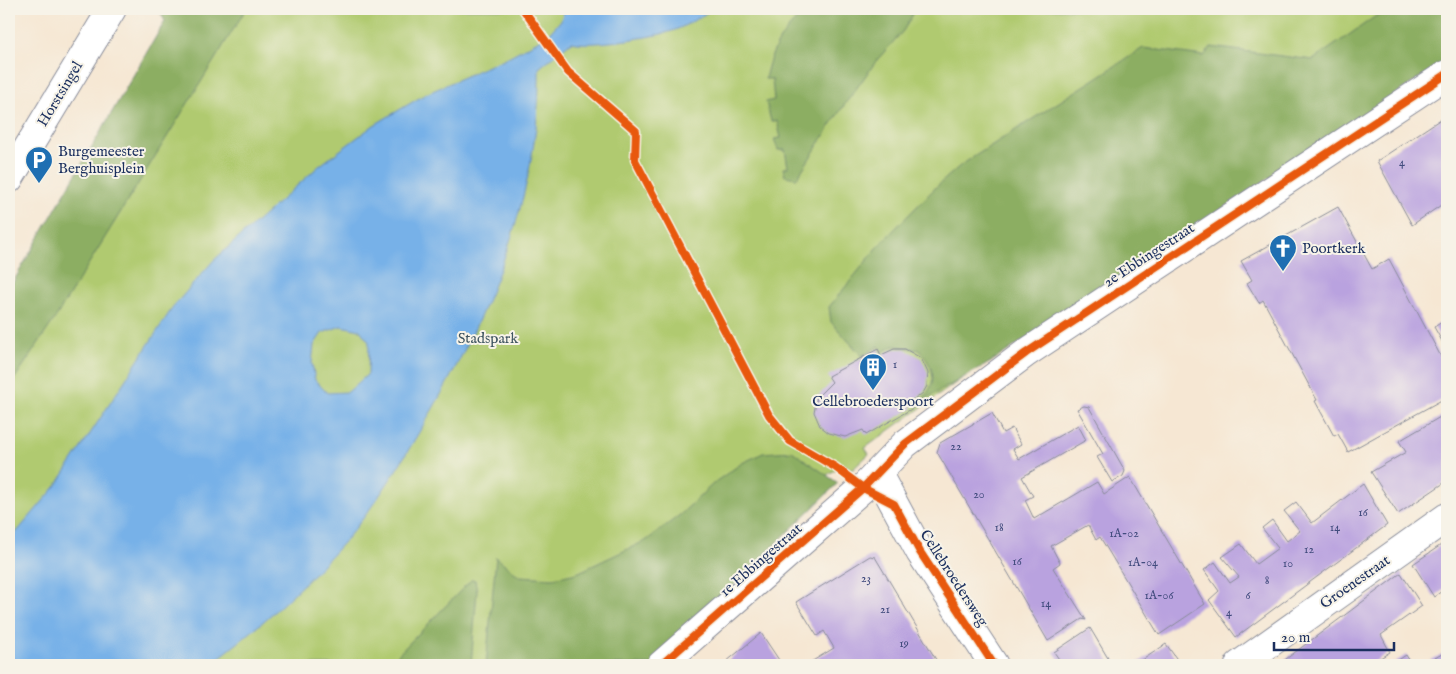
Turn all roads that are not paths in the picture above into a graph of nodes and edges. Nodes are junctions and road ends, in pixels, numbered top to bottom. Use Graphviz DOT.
graph roads {
  1 [pos="112,9"];
  2 [pos="1447,74"];
  3 [pos="9,179"];
  4 [pos="878,474"];
  5 [pos="1447,517"];
  6 [pos="662,665"];
  7 [pos="994,665"];
  8 [pos="1239,665"];
  1 -- 3 [label="street, Horstsingel"];
  2 -- 4 [label="street, 2e Ebbingestraat"];
  4 -- 6 [label="street, 1e Ebbingestraat"];
  4 -- 7 [label="street, Cellebroedersweg"];
  5 -- 8 [label="street, Groenestraat"];
}
